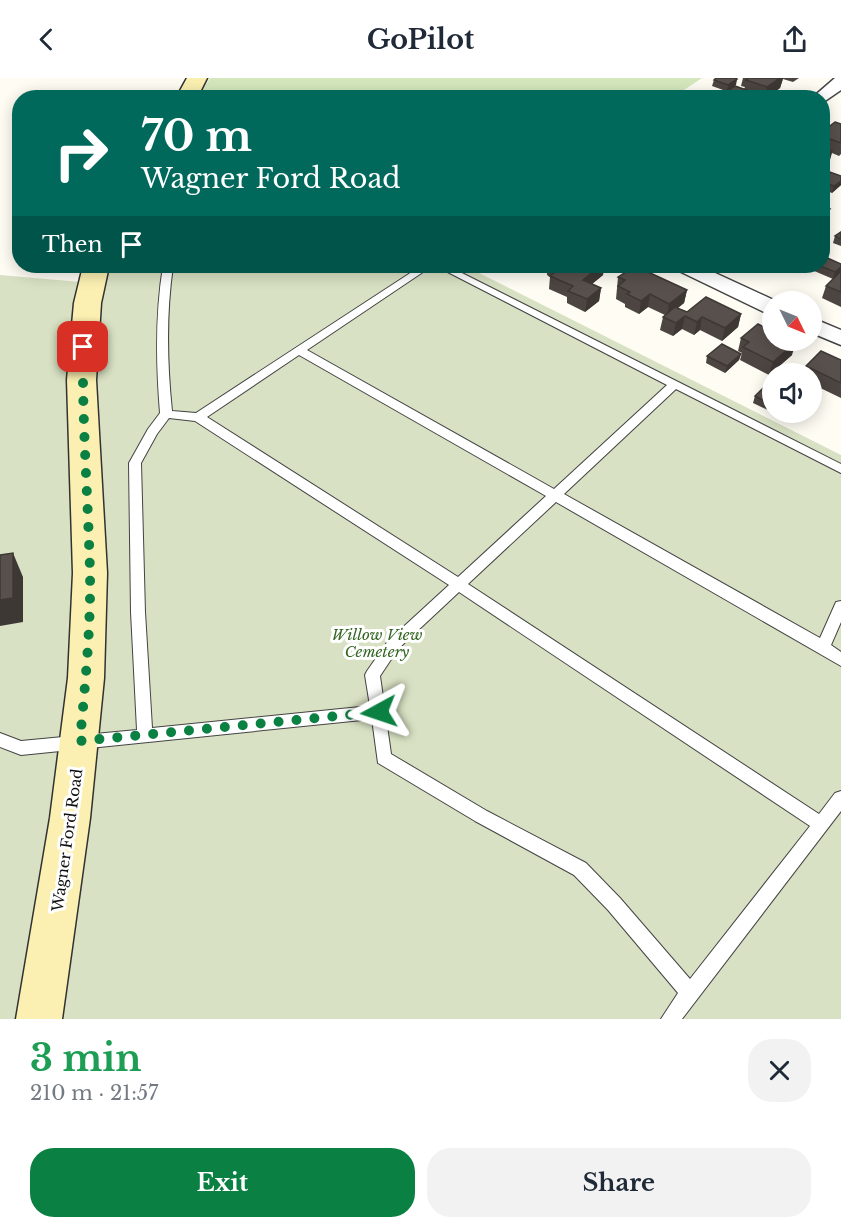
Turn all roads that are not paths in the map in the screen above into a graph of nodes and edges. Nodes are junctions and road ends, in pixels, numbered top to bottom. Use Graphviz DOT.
graph roads {
  1 [pos="94,273"];
  2 [pos="168,273"];
  3 [pos="416,273"];
  4 [pos="455,273"];
  5 [pos="699,273"];
  6 [pos="762,302"];
  7 [pos="822,329"];
  8 [pos="841,338"];
  9 [pos="299,350"];
  10 [pos="675,384"];
  11 [pos="166,414"];
  12 [pos="198,417"];
  13 [pos="841,469"];
  14 [pos="555,495"];
  15 [pos="458,584"];
  16 [pos="841,606"];
  17 [pos="823,647"];
  18 [pos="841,660"];
  19 [pos="379,712"];
  20 [pos="145,735"];
  21 [pos="0,740"];
  22 [pos="80,741"];
  23 [pos="841,798"];
  24 [pos="821,824"];
  25 [pos="690,993"];
  26 [pos="39,1019"];
  27 [pos="670,1019"];
  1 -- 22 [label="main road, Wagner Ford Road"];
  2 -- 11 [label="lane"];
  3 -- 9 [label="lane"];
  4 -- 10 [label="lane"];
  5 -- 6 [label="street"];
  7 -- 8 [label="street"];
  9 -- 12 [label="lane"];
  9 -- 14 [label="lane"];
  10 -- 13 [label="lane"];
  10 -- 14 [label="lane"];
  11 -- 12 [label="lane"];
  11 -- 20 [label="lane"];
  12 -- 15 [label="lane"];
  14 -- 15 [label="lane"];
  14 -- 17 [label="lane"];
  15 -- 19 [label="lane"];
  15 -- 24 [label="lane"];
  16 -- 17 [label="lane"];
  17 -- 18 [label="lane"];
  19 -- 20 [label="lane"];
  19 -- 25 [label="lane"];
  20 -- 22 [label="lane"];
  21 -- 22 [label="lane"];
  22 -- 26 [label="main road, Wagner Ford Road"];
  23 -- 24 [label="lane"];
  24 -- 25 [label="lane"];
  25 -- 27 [label="lane"];
}
